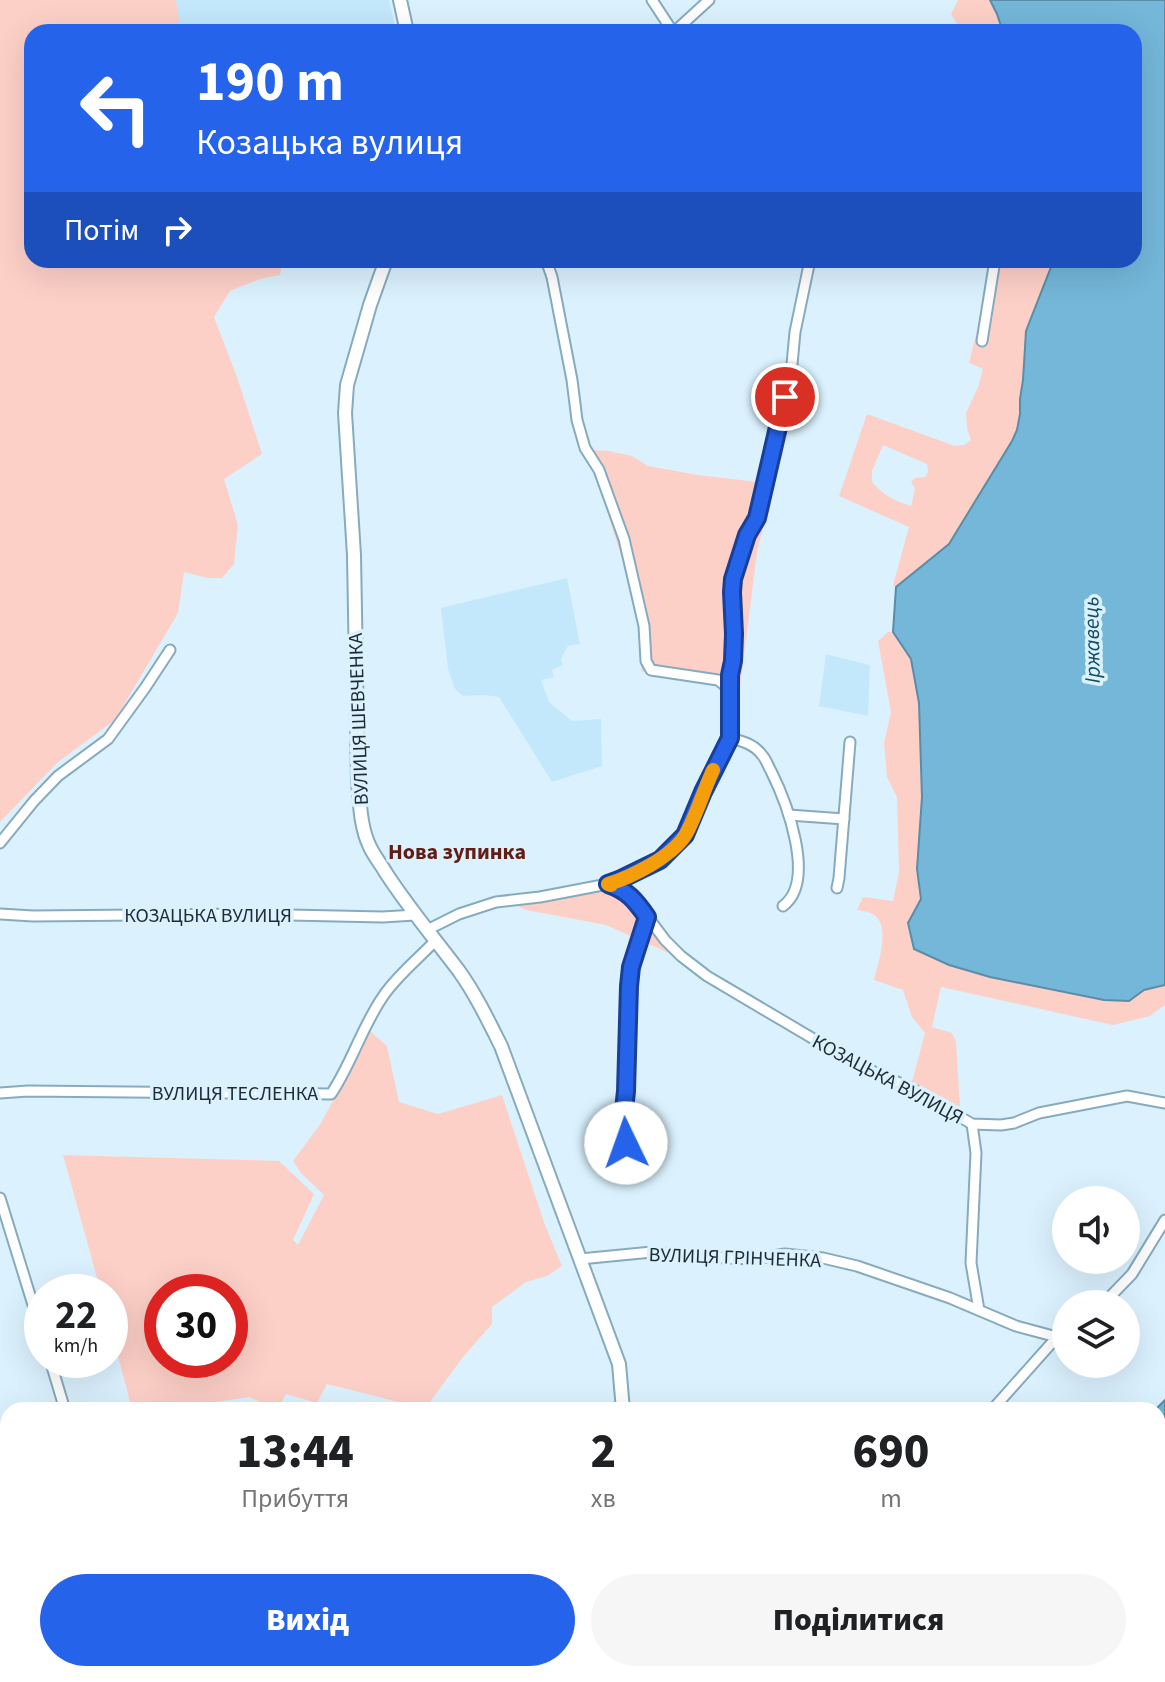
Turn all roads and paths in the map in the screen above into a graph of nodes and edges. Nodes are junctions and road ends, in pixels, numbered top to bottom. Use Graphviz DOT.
graph roads {
  1 [pos="400,0"];
  2 [pos="652,0"];
  3 [pos="709,0"];
  4 [pos="405,24"];
  5 [pos="668,24"];
  6 [pos="683,24"];
  7 [pos="383,268"];
  8 [pos="549,268"];
  9 [pos="808,268"];
  10 [pos="994,268"];
  11 [pos="982,341"];
  12 [pos="170,650"];
  13 [pos="729,689"];
  14 [pos="730,738"];
  15 [pos="850,742"];
  16 [pos="789,815"];
  17 [pos="844,819"];
  18 [pos="0,843"];
  19 [pos="608,884"];
  20 [pos="837,888"];
  21 [pos="783,906"];
  22 [pos="0,914"];
  23 [pos="415,915"];
  24 [pos="647,917"];
  25 [pos="431,935"];
  26 [pos="0,1093"];
  27 [pos="1165,1103"];
  28 [pos="972,1124"];
  29 [pos="626,1143"];
  30 [pos="0,1198"];
  31 [pos="1165,1220"];
  32 [pos="580,1259"];
  33 [pos="24,1276"];
  34 [pos="1117,1290"];
  35 [pos="979,1310"];
  36 [pos="1052,1332"];
  37 [pos="1052,1344"];
  38 [pos="55,1378"];
  39 [pos="63,1402"];
  40 [pos="622,1402"];
  41 [pos="999,1402"];
  1 -- 4 [label="street"];
  2 -- 5 [label="street"];
  3 -- 6 [label="street"];
  7 -- 23 [label="street, ВУЛИЦЯ ШЕВЧЕНКА"];
  8 -- 13 [label="street"];
  9 -- 13 [label="street"];
  10 -- 11 [label="street"];
  12 -- 18 [label="street"];
  13 -- 14 [label="street"];
  14 -- 16 [label="street"];
  14 -- 19 [label="street"];
  15 -- 17 [label="street"];
  16 -- 17 [label="street"];
  16 -- 21 [label="street"];
  17 -- 20 [label="street"];
  19 -- 24 [label="street, КОЗАЦЬКА ВУЛИЦЯ"];
  19 -- 25 [label="street"];
  22 -- 23 [label="street, КОЗАЦЬКА ВУЛИЦЯ"];
  23 -- 25 [label="street, ВУЛИЦЯ ШЕВЧЕНКА"];
  24 -- 28 [label="street, КОЗАЦЬКА ВУЛИЦЯ"];
  24 -- 29 [label="street"];
  25 -- 26 [label="street, ВУЛИЦЯ ТЕСЛЕНКА"];
  25 -- 32 [label="street, ВУЛИЦЯ ШЕВЧЕНКА"];
  27 -- 28 [label="street, КОЗАЦЬКА ВУЛИЦЯ"];
  28 -- 35 [label="street"];
  30 -- 33 [label="street"];
  31 -- 34 [label="street"];
  32 -- 35 [label="street, ВУЛИЦЯ ГРІНЧЕНКА"];
  32 -- 40 [label="street, ВУЛИЦЯ ШЕВЧЕНКА"];
  35 -- 36 [label="street, ВУЛИЦЯ ГРІНЧЕНКА"];
  37 -- 41 [label="street"];
  38 -- 39 [label="street"];
}
